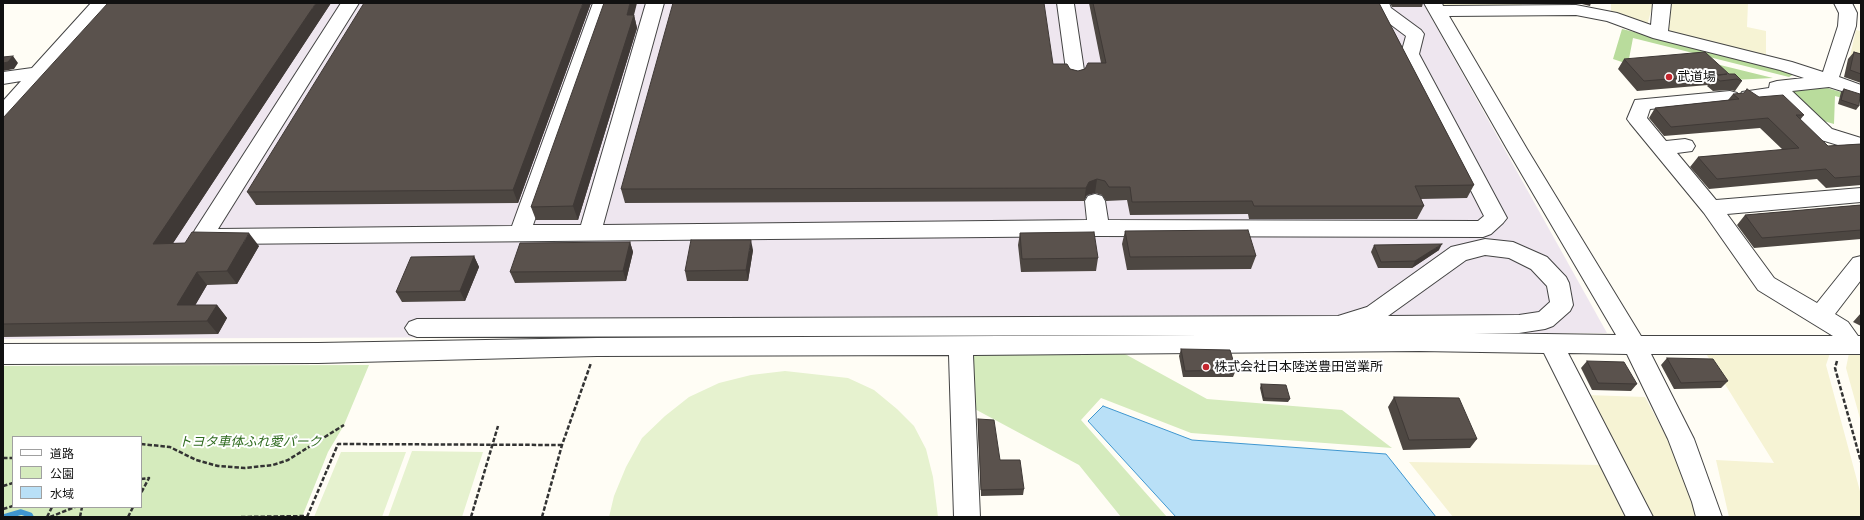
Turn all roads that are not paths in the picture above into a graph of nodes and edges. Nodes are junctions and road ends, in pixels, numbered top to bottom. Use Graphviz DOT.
graph roads {
  1 [pos="102,3"];
  2 [pos="350,3"];
  3 [pos="602,3"];
  4 [pos="655,3"];
  5 [pos="1380,3"];
  6 [pos="1662,3"];
  7 [pos="1843,3"];
  8 [pos="1064,4"];
  9 [pos="1439,12"];
  10 [pos="1854,27"];
  11 [pos="1415,34"];
  12 [pos="1659,34"];
  13 [pos="39,73"];
  14 [pos="1076,77"];
  15 [pos="3,78"];
  16 [pos="1829,81"];
  17 [pos="1861,91"];
  18 [pos="1784,93"];
  19 [pos="3,112"];
  20 [pos="3,126"];
  21 [pos="1825,134"];
  22 [pos="1801,136"];
  23 [pos="1861,145"];
  24 [pos="1685,146"];
  25 [pos="1662,148"];
  26 [pos="1861,195"];
  27 [pos="1095,201"];
  28 [pos="1711,208"];
  29 [pos="1100,228"];
  30 [pos="590,232"];
  31 [pos="520,233"];
  32 [pos="1861,264"];
  33 [pos="1820,317"];
  34 [pos="1338,325"];
  35 [pos="417,328"];
  36 [pos="1551,344"];
  37 [pos="1634,345"];
  38 [pos="1851,345"];
  39 [pos="961,346"];
  40 [pos="3,354"];
  41 [pos="967,517"];
  42 [pos="1640,517"];
  43 [pos="1709,517"];
  1 -- 13 [label="street"];
  1 -- 20 [label="street"];
  2 -- 31 [label="street"];
  3 -- 31 [label="street"];
  4 -- 30 [label="street"];
  5 -- 11 [label="street"];
  6 -- 12 [label="street"];
  7 -- 10 [label="street"];
  8 -- 14 [label="street"];
  9 -- 11 [label="street"];
  9 -- 12 [label="street"];
  9 -- 37 [label="street"];
  10 -- 16 [label="street"];
  11 -- 29 [label="street"];
  12 -- 16 [label="street"];
  13 -- 15 [label="street"];
  13 -- 19 [label="street"];
  16 -- 17 [label="street"];
  16 -- 18 [label="street"];
  18 -- 21 [label="street"];
  18 -- 25 [label="street"];
  21 -- 22 [label="street"];
  21 -- 23 [label="street"];
  24 -- 25 [label="street"];
  25 -- 28 [label="street"];
  26 -- 28 [label="street"];
  27 -- 29 [label="street"];
  28 -- 33 [label="street"];
  29 -- 30 [label="street"];
  30 -- 31 [label="street"];
  32 -- 33 [label="street"];
  33 -- 38 [label="street"];
  34 -- 34 [label="street"];
  34 -- 35 [label="street"];
  36 -- 37 [label="street"];
  36 -- 39 [label="street"];
  36 -- 42 [label="street"];
  37 -- 38 [label="street"];
  37 -- 43 [label="street"];
  39 -- 40 [label="street"];
  39 -- 41 [label="street"];
}
